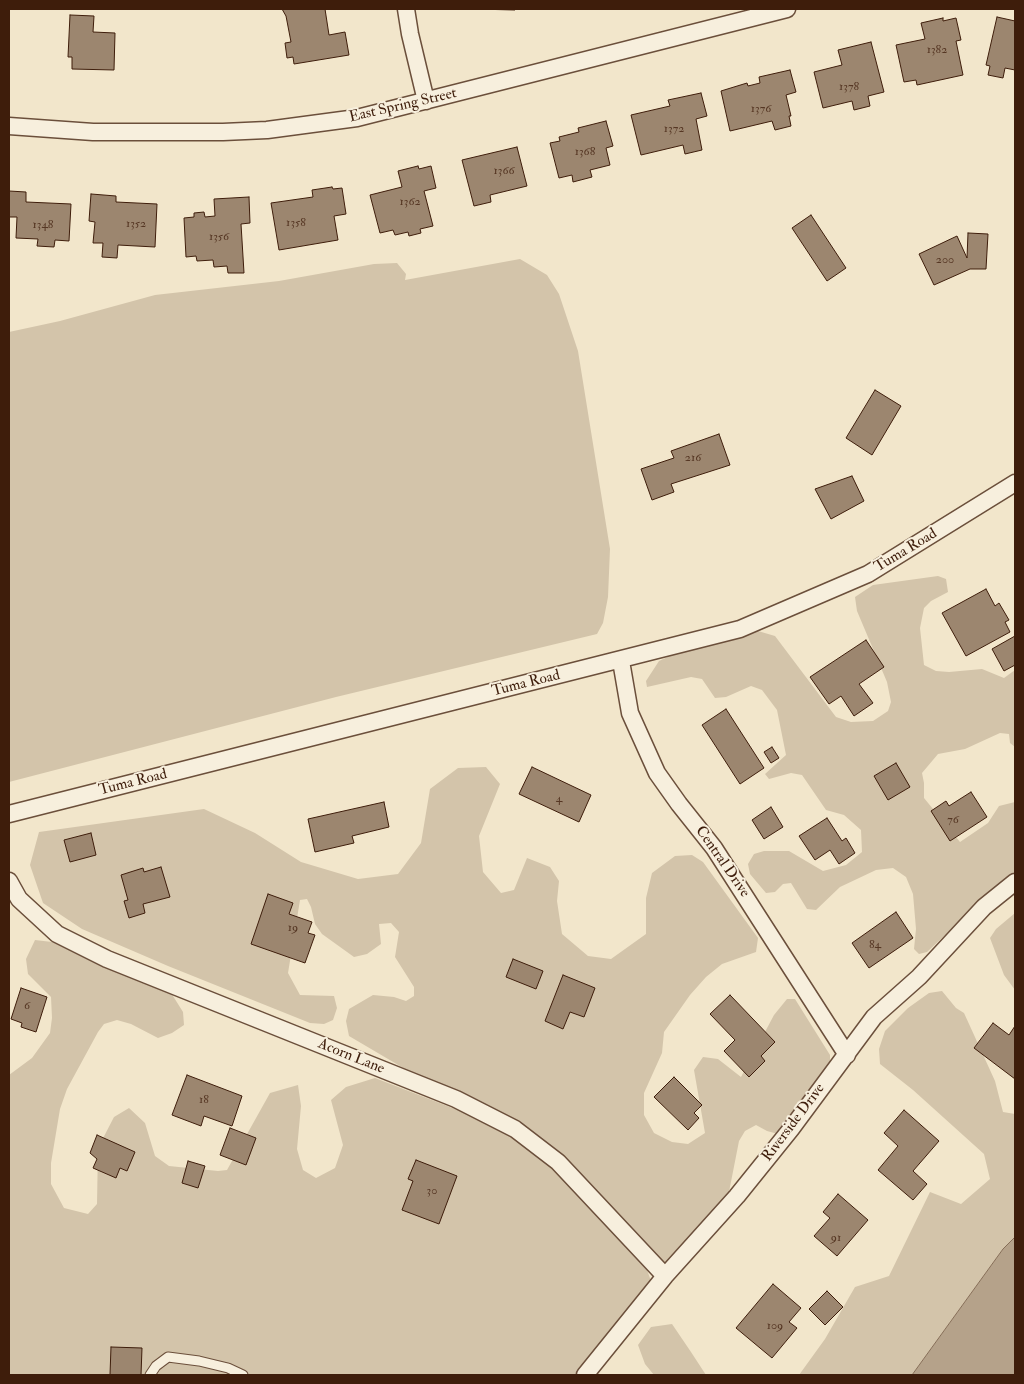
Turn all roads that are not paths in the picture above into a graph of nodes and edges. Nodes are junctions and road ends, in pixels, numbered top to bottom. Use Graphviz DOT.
graph roads {
  1 [pos="406,9"];
  2 [pos="786,9"];
  3 [pos="426,101"];
  4 [pos="9,126"];
  5 [pos="1015,483"];
  6 [pos="621,661"];
  7 [pos="9,814"];
  8 [pos="9,881"];
  9 [pos="1015,882"];
  10 [pos="847,1055"];
  11 [pos="665,1276"];
  12 [pos="150,1375"];
  13 [pos="243,1375"];
  14 [pos="584,1375"];
  1 -- 3 [label="street"];
  2 -- 3 [label="street, East Spring Street"];
  3 -- 4 [label="street, East Spring Street"];
  5 -- 6 [label="street, Tuma Road"];
  6 -- 7 [label="street, Tuma Road"];
  6 -- 10 [label="street, Central Drive"];
  8 -- 11 [label="street, Acorn Lane"];
  9 -- 10 [label="street, Riverside Drive"];
  10 -- 11 [label="street, Riverside Drive"];
  11 -- 14 [label="street, Riverside Drive"];
  12 -- 13 [label="lane"];
}
